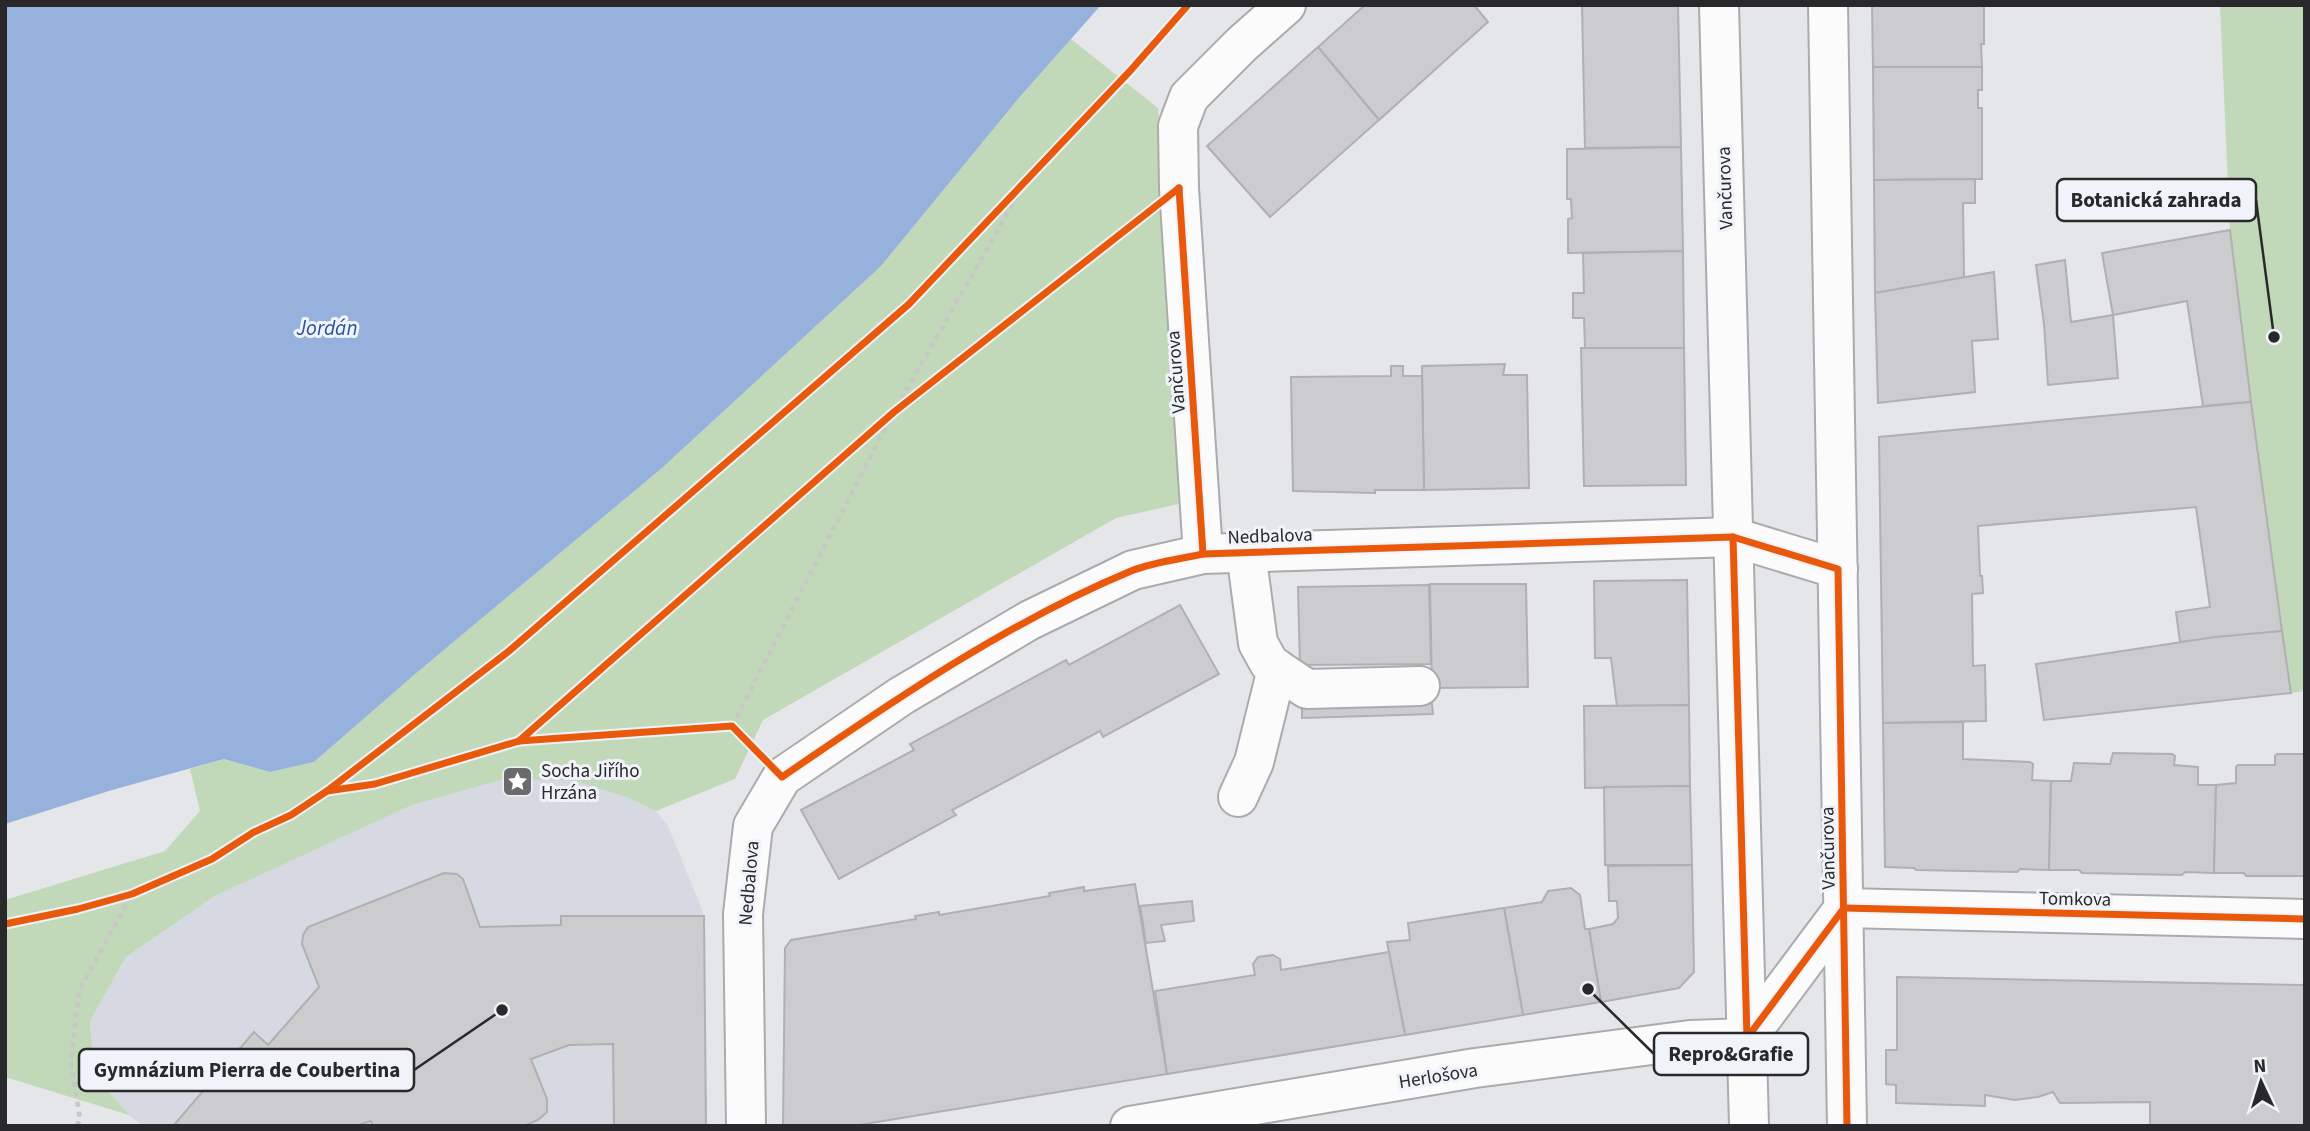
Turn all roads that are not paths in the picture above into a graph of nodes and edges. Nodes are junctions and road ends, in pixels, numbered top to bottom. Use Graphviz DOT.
graph roads {
  1 [pos="1286,5"];
  2 [pos="1719,5"];
  3 [pos="1829,5"];
  4 [pos="1733,537"];
  5 [pos="1246,552"];
  6 [pos="1203,554"];
  7 [pos="1838,569"];
  8 [pos="1277,669"];
  9 [pos="1420,686"];
  10 [pos="1238,797"];
  11 [pos="1844,908"];
  12 [pos="2305,919"];
  13 [pos="1747,1038"];
  14 [pos="1175,1122"];
  15 [pos="746,1126"];
  16 [pos="1130,1126"];
  17 [pos="1749,1126"];
  18 [pos="1847,1126"];
  1 -- 6 [label="street, Vančurova"];
  2 -- 4 [label="street, Vančurova"];
  3 -- 7 [label="street, Vančurova"];
  4 -- 5 [label="street, Nedbalova"];
  4 -- 7 [label="street, Nedbalova"];
  4 -- 13 [label="street, Vančurova"];
  5 -- 6 [label="street, Nedbalova"];
  5 -- 8 [label="street"];
  6 -- 15 [label="street, Nedbalova"];
  7 -- 11 [label="street, Vančurova"];
  8 -- 9 [label="street"];
  8 -- 10 [label="street"];
  11 -- 12 [label="street, Tomkova"];
  11 -- 13 [label="street"];
  11 -- 18 [label="street, Vančurova"];
  13 -- 14 [label="street, Herlošova"];
  13 -- 17 [label="street, Vančurova"];
  14 -- 16 [label="street, Herlošova"];
}
